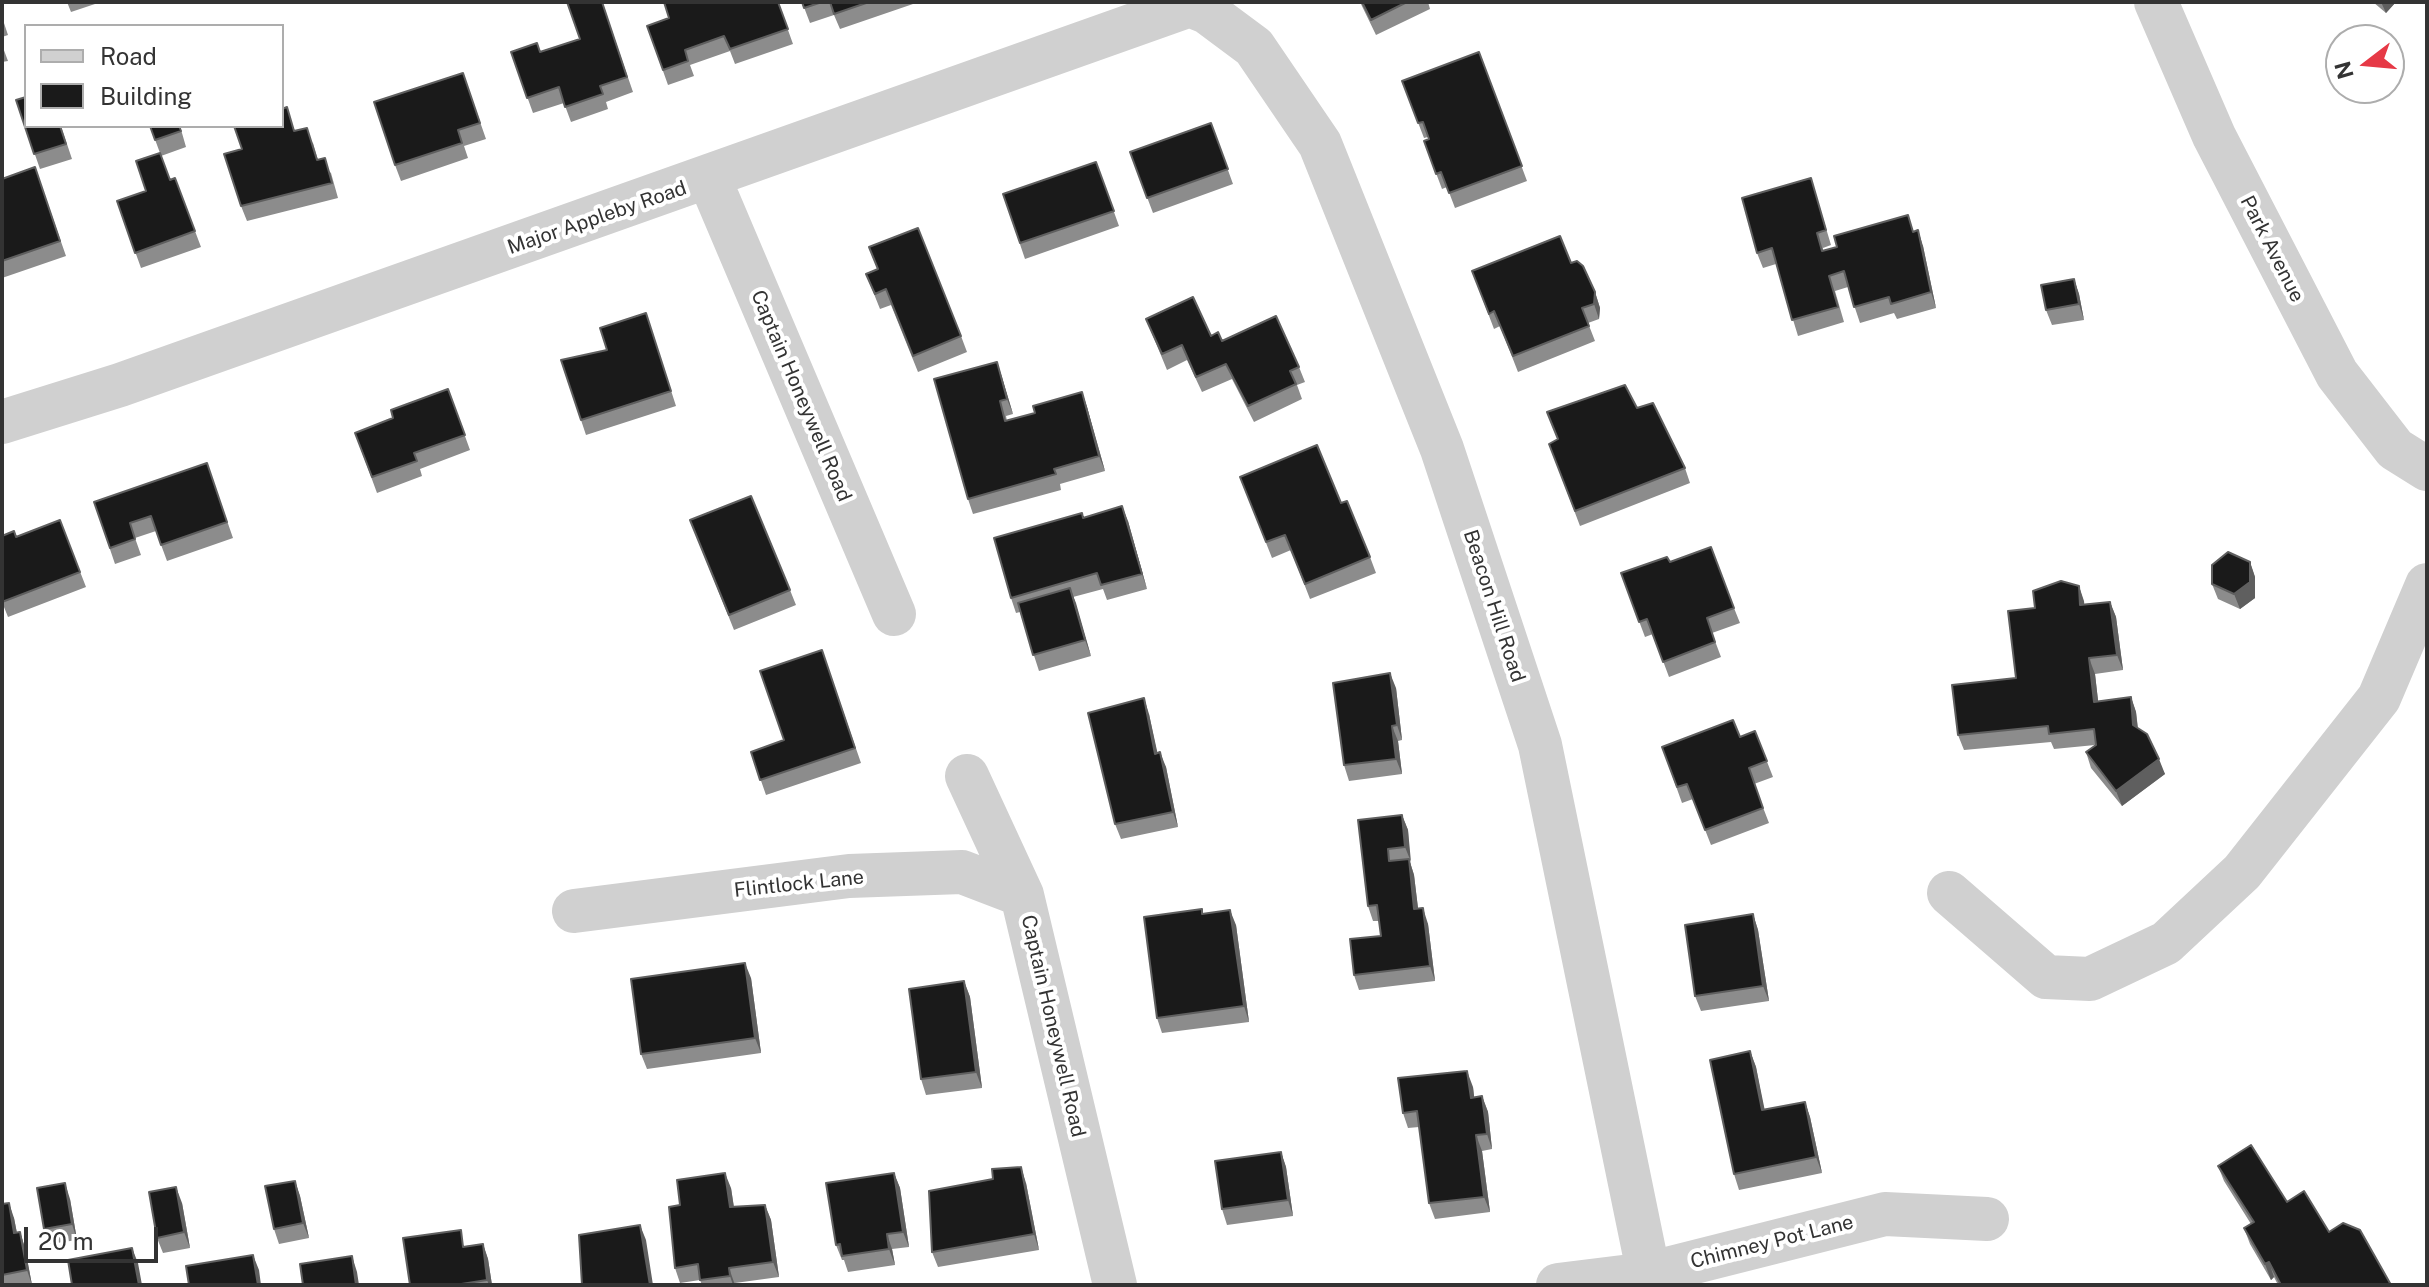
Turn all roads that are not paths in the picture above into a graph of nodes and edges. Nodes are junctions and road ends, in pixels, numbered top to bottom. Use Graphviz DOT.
graph roads {
  1 [pos="2156,2"];
  2 [pos="1186,4"];
  3 [pos="709,178"];
  4 [pos="2,422"];
  5 [pos="2427,469"];
  6 [pos="2427,585"];
  7 [pos="894,614"];
  8 [pos="967,776"];
  9 [pos="1949,893"];
  10 [pos="1022,895"];
  11 [pos="574,911"];
  12 [pos="1987,1219"];
  13 [pos="1649,1279"];
  14 [pos="1115,1285"];
  15 [pos="1558,1285"];
  1 -- 5 [label="street, Park Avenue"];
  2 -- 3 [label="street, Major Appleby Road"];
  2 -- 13 [label="street, Beacon Hill Road"];
  3 -- 4 [label="street, Major Appleby Road"];
  3 -- 7 [label="street, Captain Honeywell Road"];
  6 -- 9 [label="street"];
  8 -- 10 [label="street, Captain Honeywell Road"];
  10 -- 11 [label="street, Flintlock Lane"];
  10 -- 14 [label="street, Captain Honeywell Road"];
  12 -- 13 [label="street, Chimney Pot Lane"];
  13 -- 15 [label="street, Chimney Pot Lane"];
}
